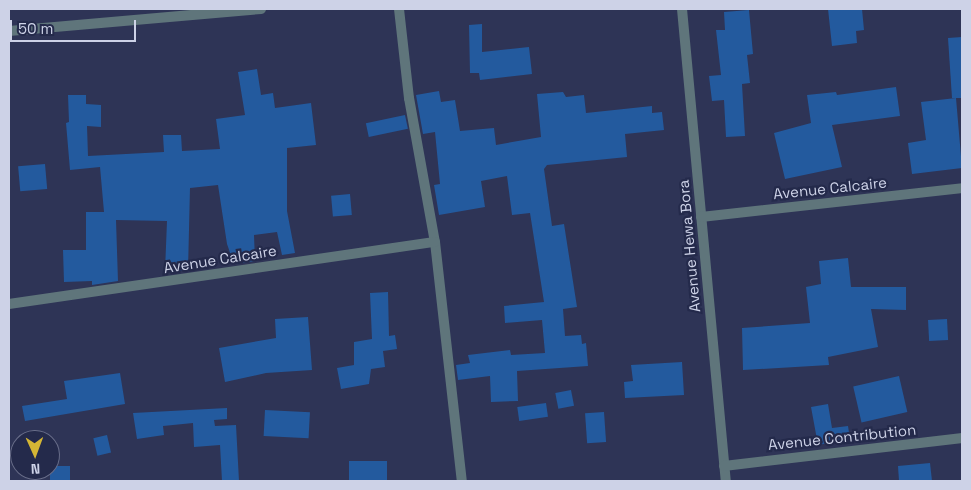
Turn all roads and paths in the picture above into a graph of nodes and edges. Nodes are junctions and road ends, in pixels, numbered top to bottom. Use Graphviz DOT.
graph roads {
  1 [pos="261,9"];
  2 [pos="399,9"];
  3 [pos="682,9"];
  4 [pos="9,31"];
  5 [pos="962,188"];
  6 [pos="702,217"];
  7 [pos="435,242"];
  8 [pos="9,304"];
  9 [pos="962,438"];
  10 [pos="724,466"];
  11 [pos="462,481"];
  12 [pos="726,481"];
  1 -- 4 [label="street"];
  2 -- 7 [label="street"];
  3 -- 6 [label="street, Avenue Hewa Bora"];
  5 -- 6 [label="street, Avenue Calcaire"];
  6 -- 10 [label="street, Avenue Hewa Bora"];
  7 -- 8 [label="street, Avenue Calcaire"];
  7 -- 11 [label="street"];
  9 -- 10 [label="street, Avenue Contribution"];
  10 -- 12 [label="street, Avenue Hewa Bora"];
}
